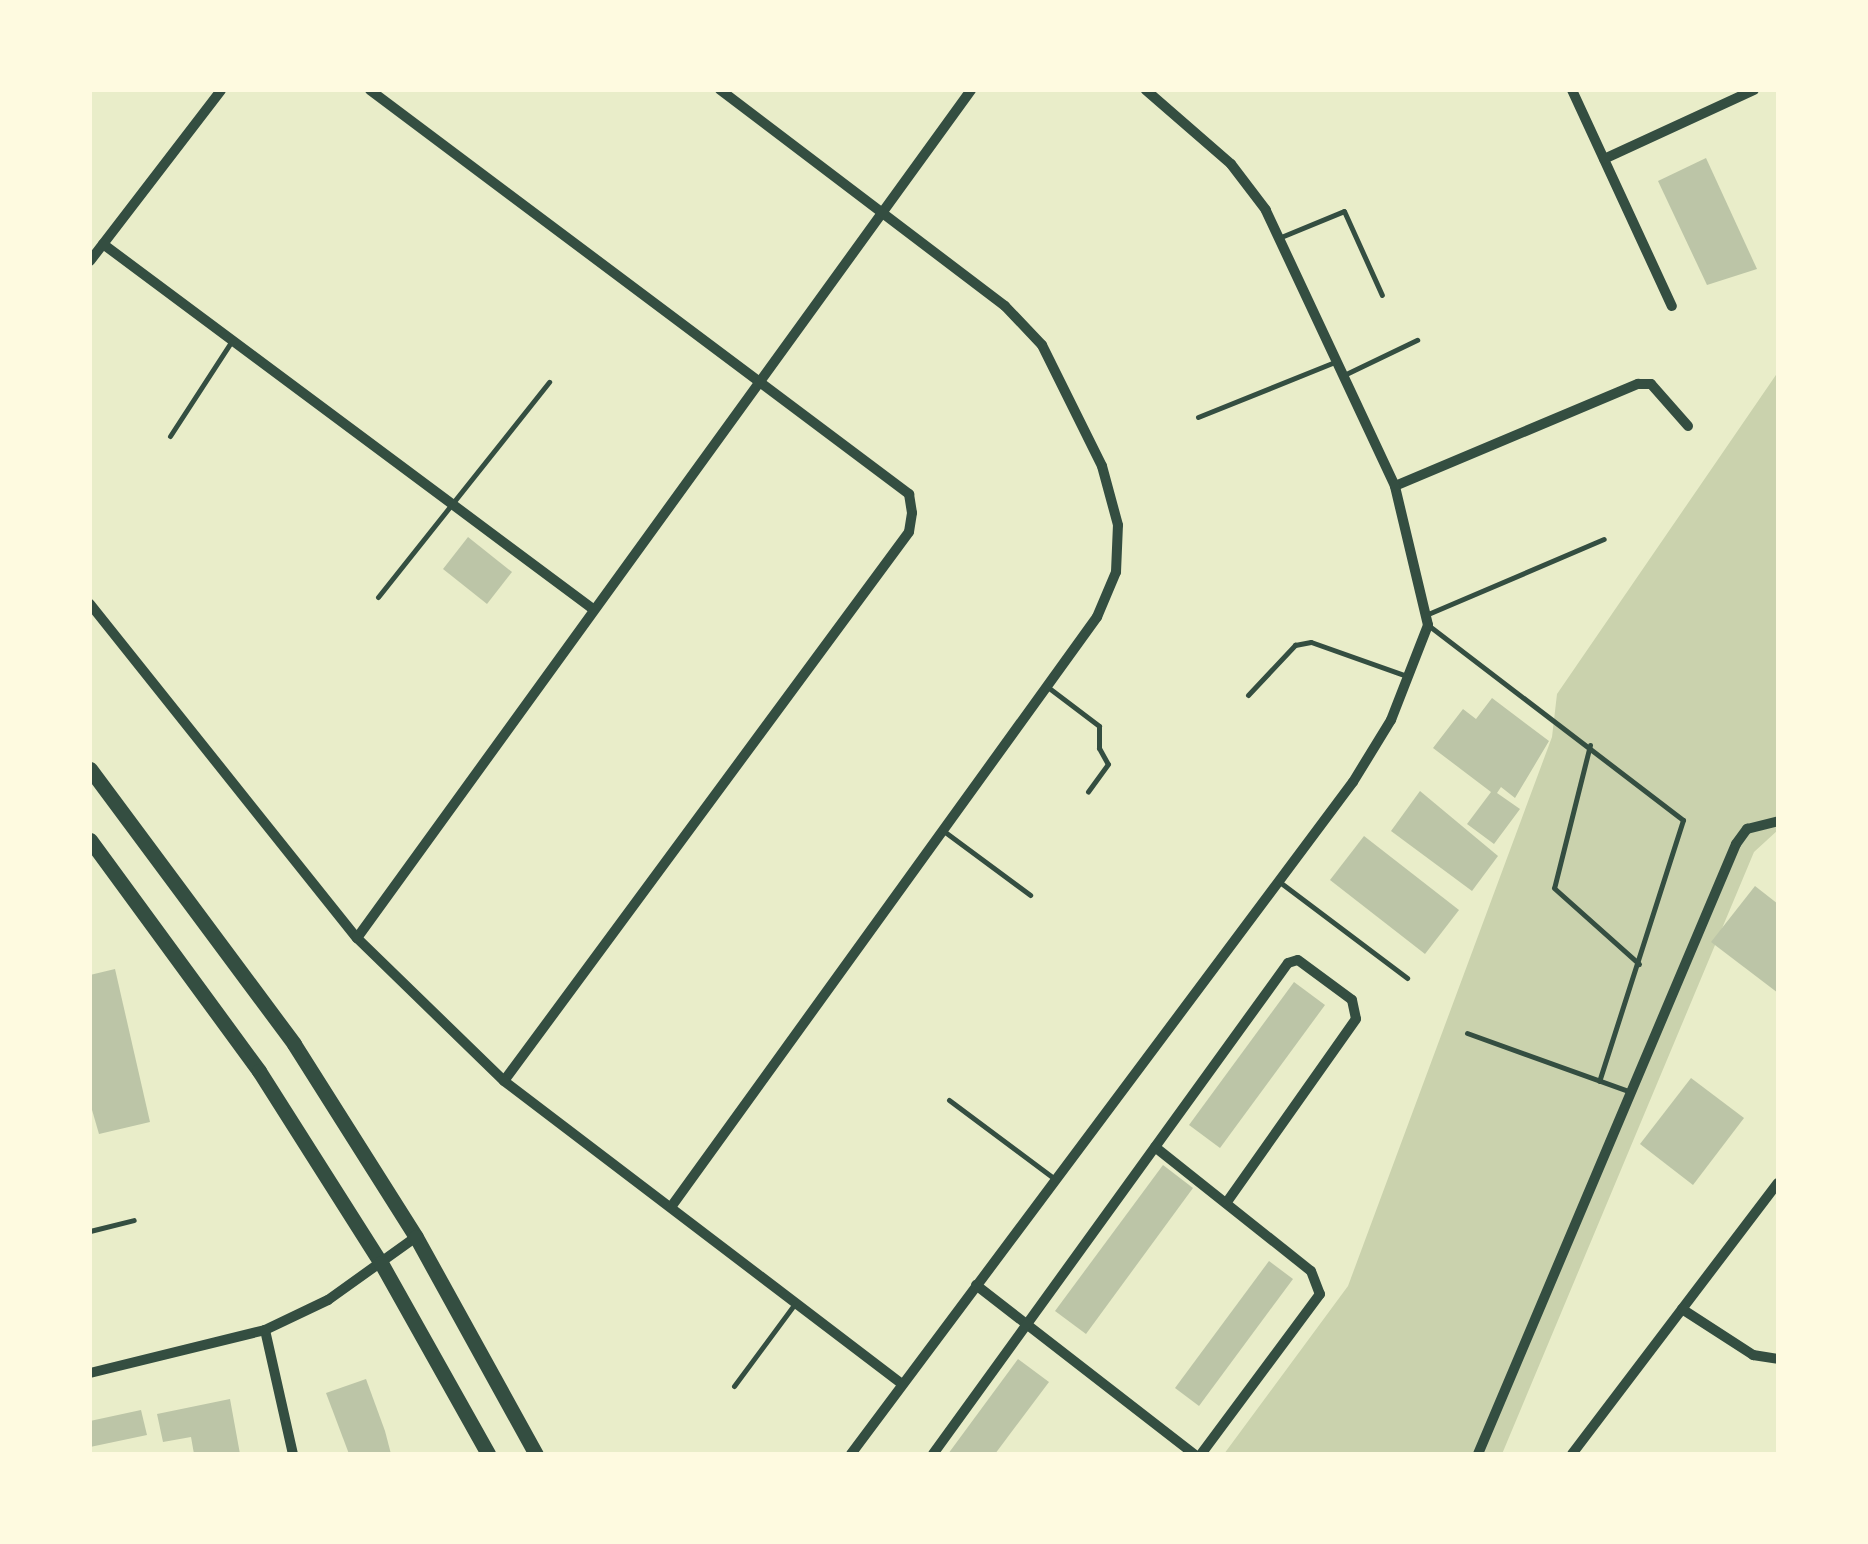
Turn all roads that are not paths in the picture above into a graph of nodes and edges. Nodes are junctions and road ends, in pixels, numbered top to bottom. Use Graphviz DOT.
graph roads {
  1 [pos="220,90"];
  2 [pos="370,90"];
  3 [pos="720,90"];
  4 [pos="971,90"];
  5 [pos="1146,90"];
  6 [pos="1572,90"];
  7 [pos="1754,90"];
  8 [pos="1604,159"];
  9 [pos="880,210"];
  10 [pos="1279,238"];
  11 [pos="103,244"];
  12 [pos="90,261"];
  13 [pos="1382,295"];
  14 [pos="1672,306"];
  15 [pos="233,340"];
  16 [pos="1417,340"];
  17 [pos="1336,362"];
  18 [pos="1343,375"];
  19 [pos="759,380"];
  20 [pos="550,382"];
  21 [pos="1198,417"];
  22 [pos="1688,426"];
  23 [pos="170,436"];
  24 [pos="1395,486"];
  25 [pos="453,501"];
  26 [pos="1604,539"];
  27 [pos="378,597"];
  28 [pos="90,604"];
  29 [pos="593,609"];
  30 [pos="1427,620"];
  31 [pos="1410,678"];
  32 [pos="1047,686"];
  33 [pos="1248,694"];
  34 [pos="1590,745"];
  35 [pos="90,768"];
  36 [pos="1088,792"];
  37 [pos="1778,820"];
  38 [pos="942,830"];
  39 [pos="90,840"];
  40 [pos="1278,881"];
  41 [pos="1030,895"];
  42 [pos="357,938"];
  43 [pos="1638,964"];
  44 [pos="1407,978"];
  45 [pos="1468,1033"];
  46 [pos="504,1081"];
  47 [pos="1599,1081"];
  48 [pos="1634,1093"];
  49 [pos="948,1100"];
  50 [pos="1155,1147"];
  51 [pos="1055,1179"];
  52 [pos="1778,1183"];
  53 [pos="1226,1204"];
  54 [pos="671,1207"];
  55 [pos="134,1220"];
  56 [pos="90,1230"];
  57 [pos="416,1238"];
  58 [pos="381,1263"];
  59 [pos="976,1285"];
  60 [pos="796,1303"];
  61 [pos="1682,1309"];
  62 [pos="1028,1324"];
  63 [pos="265,1330"];
  64 [pos="1778,1358"];
  65 [pos="90,1373"];
  66 [pos="902,1384"];
  67 [pos="734,1386"];
  68 [pos="293,1454"];
  69 [pos="488,1454"];
  70 [pos="536,1454"];
  71 [pos="852,1454"];
  72 [pos="933,1454"];
  73 [pos="1198,1454"];
  74 [pos="1478,1454"];
  75 [pos="1572,1454"];
  1 -- 11 [label="street"];
  2 -- 19 [label="street"];
  3 -- 9 [label="street"];
  4 -- 9 [label="street"];
  5 -- 10 [label="street"];
  6 -- 8 [label="street"];
  7 -- 8 [label="street"];
  8 -- 14 [label="street"];
  9 -- 19 [label="street"];
  9 -- 32 [label="street"];
  10 -- 13 [label="lane"];
  10 -- 17 [label="street"];
  11 -- 12 [label="street"];
  11 -- 15 [label="street"];
  15 -- 23 [label="lane"];
  15 -- 25 [label="street"];
  16 -- 18 [label="lane"];
  17 -- 18 [label="street"];
  17 -- 21 [label="lane"];
  18 -- 24 [label="street"];
  19 -- 29 [label="street"];
  19 -- 46 [label="street"];
  20 -- 25 [label="lane"];
  22 -- 24 [label="street"];
  24 -- 30 [label="street"];
  25 -- 27 [label="lane"];
  25 -- 29 [label="street"];
  26 -- 30 [label="lane"];
  28 -- 42 [label="street"];
  29 -- 42 [label="street"];
  30 -- 31 [label="street"];
  30 -- 34 [label="lane"];
  31 -- 33 [label="lane"];
  31 -- 40 [label="street"];
  32 -- 36 [label="lane"];
  32 -- 38 [label="street"];
  34 -- 43 [label="lane"];
  34 -- 43 [label="lane"];
  35 -- 57 [label="main road"];
  37 -- 48 [label="street"];
  38 -- 41 [label="lane"];
  38 -- 54 [label="street"];
  39 -- 58 [label="main road"];
  40 -- 44 [label="lane"];
  40 -- 51 [label="street"];
  42 -- 46 [label="street"];
  43 -- 47 [label="lane"];
  45 -- 47 [label="lane"];
  46 -- 54 [label="street"];
  47 -- 48 [label="lane"];
  48 -- 74 [label="street"];
  49 -- 51 [label="lane"];
  50 -- 53 [label="street"];
  50 -- 53 [label="street"];
  50 -- 62 [label="street"];
  51 -- 59 [label="street"];
  52 -- 61 [label="street"];
  53 -- 73 [label="street"];
  54 -- 60 [label="street"];
  55 -- 56 [label="lane"];
  57 -- 58 [label="street"];
  57 -- 70 [label="main road"];
  58 -- 63 [label="street"];
  58 -- 69 [label="main road"];
  59 -- 62 [label="street"];
  59 -- 66 [label="street"];
  60 -- 66 [label="street"];
  60 -- 67 [label="lane"];
  61 -- 64 [label="street"];
  61 -- 75 [label="street"];
  62 -- 72 [label="street"];
  62 -- 73 [label="street"];
  63 -- 65 [label="street"];
  63 -- 68 [label="street"];
  66 -- 71 [label="street"];
}
